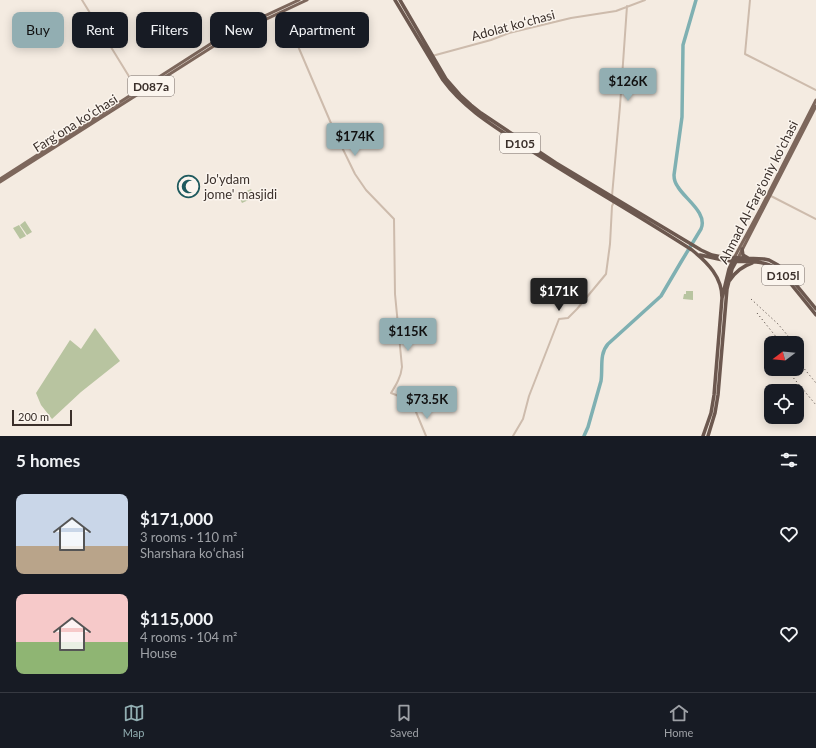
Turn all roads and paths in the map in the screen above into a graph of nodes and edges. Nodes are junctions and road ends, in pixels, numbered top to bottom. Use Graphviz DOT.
graph roads {
  1 [pos="82,0"];
  2 [pos="299,0"];
  3 [pos="307,0"];
  4 [pos="395,0"];
  5 [pos="400,0"];
  6 [pos="645,0"];
  7 [pos="750,0"];
  8 [pos="627,6"];
  9 [pos="283,11"];
  10 [pos="432,56"];
  11 [pos="816,90"];
  12 [pos="139,92"];
  13 [pos="816,100"];
  14 [pos="816,106"];
  15 [pos="529,147"];
  16 [pos="0,179"];
  17 [pos="0,182"];
  18 [pos="769,195"];
  19 [pos="612,196"];
  20 [pos="614,202"];
  21 [pos="816,219"];
  22 [pos="687,244"];
  23 [pos="694,248"];
  24 [pos="742,249"];
  25 [pos="699,255"];
  26 [pos="749,258"];
  27 [pos="735,260"];
  28 [pos="757,262"];
  29 [pos="728,284"];
  30 [pos="795,286"];
  31 [pos="722,298"];
  32 [pos="816,309"];
  33 [pos="816,315"];
  34 [pos="426,436"];
  35 [pos="513,436"];
  36 [pos="702,436"];
  37 [pos="708,436"];
  1 -- 12 [label="street"];
  2 -- 12 [label="main road, Fargʻona koʻchasi / D087a"];
  3 -- 9 [label="main road, Fargʻona koʻchasi / D087a"];
  4 -- 15 [label="highway, D105"];
  5 -- 10 [label="highway, D105"];
  6 -- 8 [label="street, Adolat koʻchasi"];
  7 -- 11 [label="street"];
  8 -- 10 [label="street, Adolat koʻchasi"];
  8 -- 19 [label="street"];
  9 -- 12 [label="main road, Fargʻona koʻchasi / D087a"];
  9 -- 34 [label="street"];
  10 -- 15 [label="highway, D105"];
  12 -- 16 [label="main road, Fargʻona koʻchasi / D087a"];
  12 -- 17 [label="main road, Fargʻona koʻchasi / D087a"];
  13 -- 18 [label="main road, Ahmad Al-Farg'oniy ko'chasi"];
  14 -- 18 [label="main road, Ahmad Al-Farg'oniy ko'chasi"];
  15 -- 19 [label="highway, D105"];
  15 -- 20 [label="highway, D105"];
  18 -- 21 [label="street"];
  18 -- 24 [label="main road, Ahmad Al-Farg'oniy ko'chasi"];
  18 -- 27 [label="main road, Ahmad Al-Farg'oniy ko'chasi"];
  19 -- 22 [label="highway, D105"];
  20 -- 22 [label="highway, D105"];
  20 -- 35 [label="street"];
  22 -- 23 [label="highway, D105"];
  23 -- 25 [label="highway, D105"];
  23 -- 27 [label="highway, D105"];
  24 -- 26 [label="highway"];
  24 -- 27 [label="main road, Ahmad Al-Farg'oniy ko'chasi"];
  25 -- 27 [label="highway, D105"];
  25 -- 31 [label="highway"];
  26 -- 27 [label="highway, D105l"];
  26 -- 30 [label="highway, D105l"];
  27 -- 28 [label="highway, D105l"];
  27 -- 29 [label="highway, Ahmad Al-Farg'oniy ko'chasi"];
  27 -- 31 [label="highway, Ahmad Al-Farg'oniy ko'chasi"];
  28 -- 29 [label="highway"];
  28 -- 30 [label="highway, D105l"];
  29 -- 37 [label="highway, Ahmad Al-Farg'oniy ko'chasi"];
  30 -- 32 [label="highway, D105l"];
  30 -- 33 [label="highway, D105l"];
  31 -- 36 [label="highway, Ahmad Al-Farg'oniy ko'chasi"];
}
